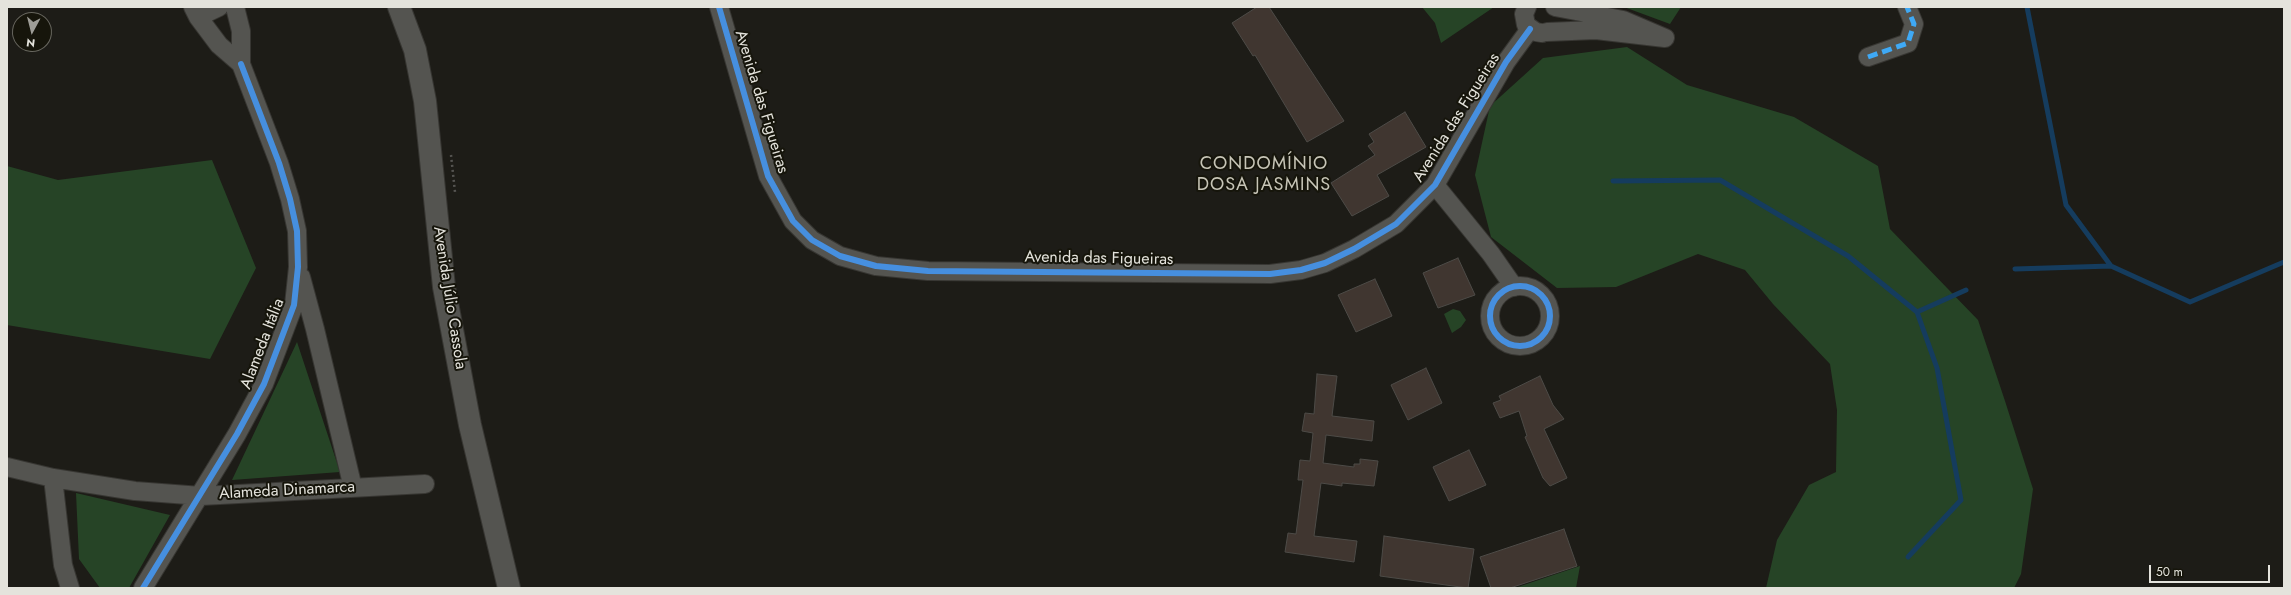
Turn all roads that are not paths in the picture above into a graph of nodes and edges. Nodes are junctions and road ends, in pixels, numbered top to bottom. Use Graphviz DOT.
graph roads {
  1 [pos="219,7"];
  2 [pos="235,7"];
  3 [pos="399,7"];
  4 [pos="719,7"];
  5 [pos="1555,7"];
  6 [pos="1907,7"];
  7 [pos="196,12"];
  8 [pos="1530,18"];
  9 [pos="1868,56"];
  10 [pos="241,64"];
  11 [pos="1435,185"];
  12 [pos="298,267"];
  13 [pos="1514,287"];
  14 [pos="7,467"];
  15 [pos="53,478"];
  16 [pos="425,484"];
  17 [pos="353,488"];
  18 [pos="201,496"];
  19 [pos="70,588"];
  20 [pos="143,588"];
  21 [pos="509,588"];
  1 -- 7 [label="street"];
  2 -- 10 [label="street, Alameda Itália"];
  3 -- 21 [label="main road, Avenida Júlio Cassola"];
  4 -- 11 [label="street, Avenida das Figueiras"];
  5 -- 8 [label="street, Avenida das Figueiras"];
  5 -- 8 [label="street"];
  6 -- 9 [label="street"];
  7 -- 10 [label="street, Alameda Itália"];
  8 -- 11 [label="street, Avenida das Figueiras"];
  10 -- 12 [label="street, Alameda Itália"];
  11 -- 13 [label="street, Avenida das Figueiras"];
  12 -- 17 [label="street, Alameda Itália"];
  12 -- 18 [label="street, Alameda Itália"];
  14 -- 15 [label="street, Alameda Dinamarca"];
  15 -- 18 [label="street, Alameda Dinamarca"];
  15 -- 19 [label="street"];
  16 -- 17 [label="street, Alameda Dinamarca"];
  17 -- 18 [label="street, Alameda Dinamarca"];
  18 -- 20 [label="street, Alameda Itália"];
}
